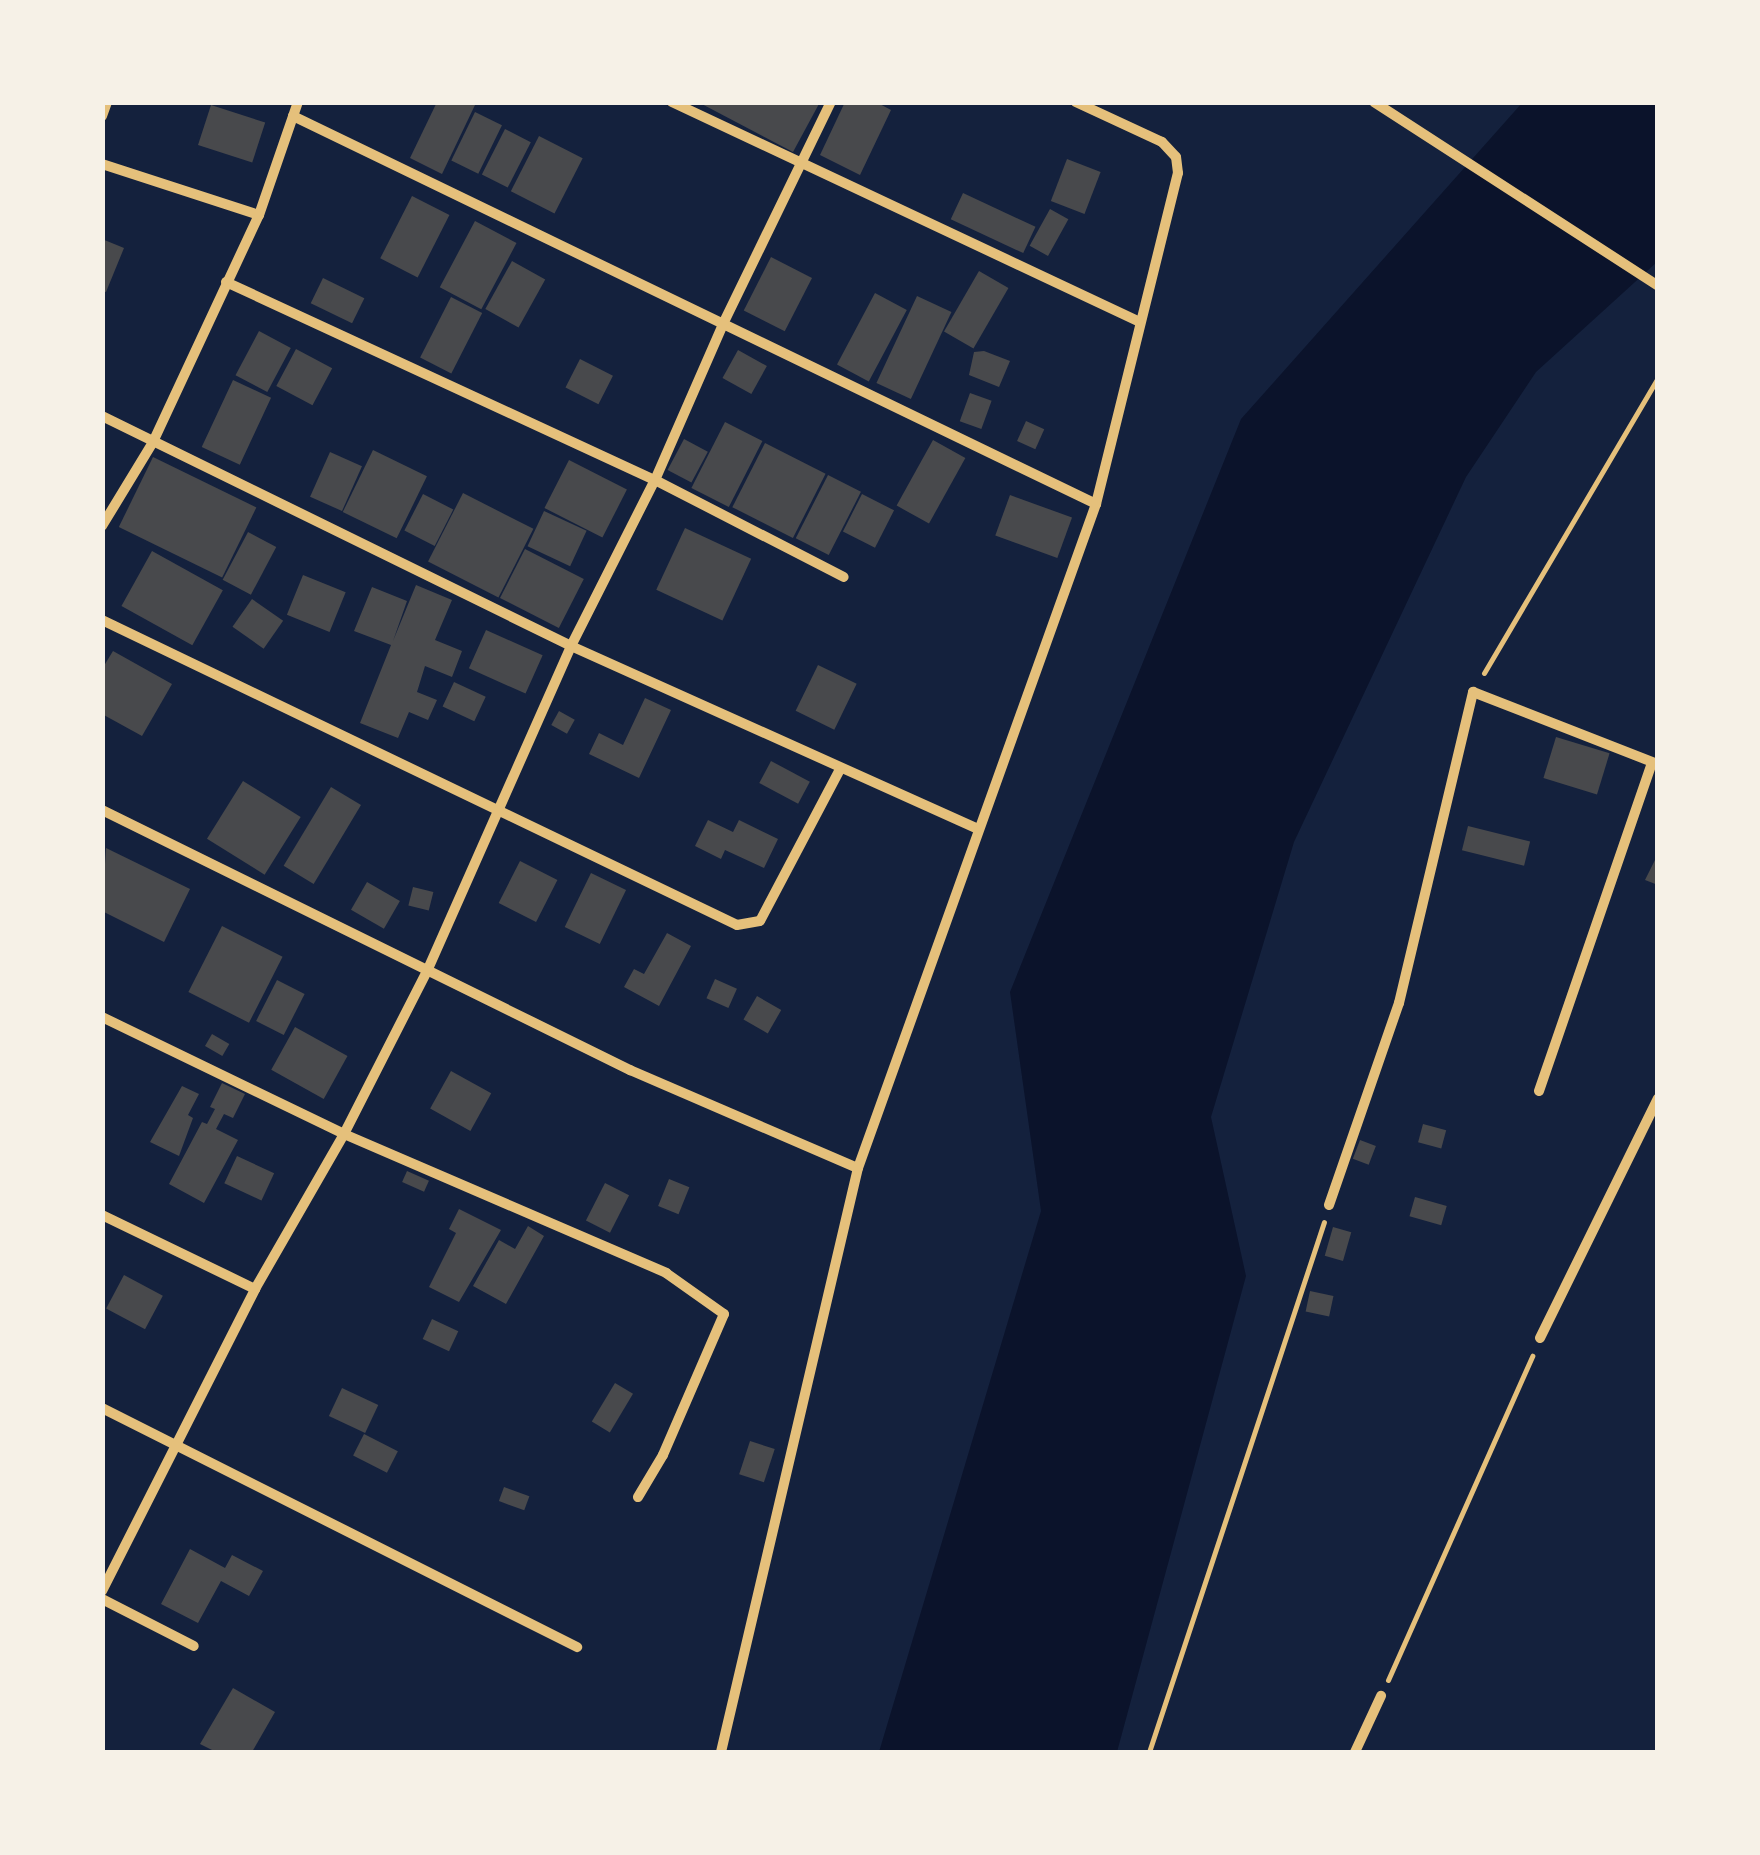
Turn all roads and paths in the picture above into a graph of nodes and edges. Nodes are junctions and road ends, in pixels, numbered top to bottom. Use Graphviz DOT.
graph roads {
  1 [pos="107,102"];
  2 [pos="298,102"];
  3 [pos="672,102"];
  4 [pos="831,102"];
  5 [pos="1076,102"];
  6 [pos="1374,102"];
  7 [pos="102,116"];
  8 [pos="293,116"];
  9 [pos="102,164"];
  10 [pos="798,164"];
  11 [pos="259,215"];
  12 [pos="226,282"];
  13 [pos="1658,286"];
  14 [pos="1140,322"];
  15 [pos="723,324"];
  16 [pos="1658,378"];
  17 [pos="102,416"];
  18 [pos="153,442"];
  19 [pos="655,480"];
  20 [pos="1096,504"];
  21 [pos="102,526"];
  22 [pos="844,576"];
  23 [pos="102,620"];
  24 [pos="570,646"];
  25 [pos="1474,692"];
  26 [pos="1655,764"];
  27 [pos="840,769"];
  28 [pos="102,810"];
  29 [pos="495,810"];
  30 [pos="978,828"];
  31 [pos="428,969"];
  32 [pos="102,1017"];
  33 [pos="1539,1091"];
  34 [pos="1658,1098"];
  35 [pos="344,1134"];
  36 [pos="858,1168"];
  37 [pos="1329,1205"];
  38 [pos="102,1214"];
  39 [pos="255,1289"];
  40 [pos="1540,1338"];
  41 [pos="102,1408"];
  42 [pos="178,1444"];
  43 [pos="638,1498"];
  44 [pos="102,1590"];
  45 [pos="102,1599"];
  46 [pos="194,1646"];
  47 [pos="577,1647"];
  48 [pos="1381,1696"];
  49 [pos="721,1752"];
  50 [pos="1149,1752"];
  51 [pos="1354,1752"];
  1 -- 7 [label="street"];
  2 -- 8 [label="street"];
  3 -- 10 [label="street"];
  4 -- 10 [label="street"];
  5 -- 14 [label="street"];
  6 -- 13 [label="street"];
  8 -- 11 [label="street"];
  8 -- 15 [label="street"];
  9 -- 11 [label="street"];
  10 -- 14 [label="street"];
  10 -- 15 [label="street"];
  11 -- 12 [label="street"];
  12 -- 18 [label="street"];
  12 -- 19 [label="street"];
  14 -- 20 [label="street"];
  15 -- 19 [label="street"];
  15 -- 20 [label="street"];
  16 -- 25 [label="path"];
  17 -- 18 [label="street"];
  18 -- 21 [label="street"];
  18 -- 24 [label="street"];
  19 -- 22 [label="street"];
  19 -- 24 [label="street"];
  20 -- 30 [label="street"];
  23 -- 29 [label="street"];
  24 -- 27 [label="street"];
  24 -- 29 [label="street"];
  25 -- 26 [label="street"];
  25 -- 37 [label="street"];
  26 -- 33 [label="street"];
  27 -- 29 [label="street"];
  27 -- 30 [label="street"];
  28 -- 31 [label="street"];
  29 -- 31 [label="street"];
  30 -- 36 [label="street"];
  31 -- 35 [label="street"];
  31 -- 36 [label="street"];
  32 -- 35 [label="street"];
  34 -- 40 [label="street"];
  35 -- 39 [label="street"];
  35 -- 43 [label="street"];
  36 -- 49 [label="street"];
  37 -- 50 [label="path"];
  38 -- 39 [label="street"];
  39 -- 42 [label="street"];
  40 -- 48 [label="path"];
  41 -- 42 [label="street"];
  42 -- 44 [label="street"];
  42 -- 47 [label="street"];
  45 -- 46 [label="street"];
  48 -- 51 [label="street"];
}
